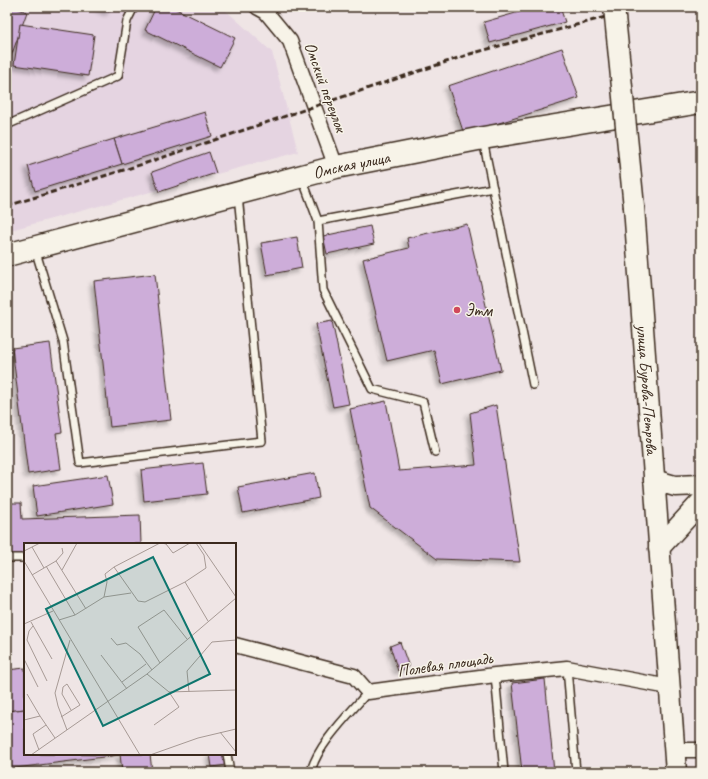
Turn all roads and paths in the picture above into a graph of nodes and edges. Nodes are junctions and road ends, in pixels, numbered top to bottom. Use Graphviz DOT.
graph roads {
  1 [pos="134,7"];
  2 [pos="614,7"];
  3 [pos="262,9"];
  4 [pos="701,102"];
  5 [pos="7,125"];
  6 [pos="483,138"];
  7 [pos="336,167"];
  8 [pos="301,176"];
  9 [pos="493,188"];
  10 [pos="238,193"];
  11 [pos="318,221"];
  12 [pos="35,248"];
  13 [pos="7,255"];
  14 [pos="533,385"];
  15 [pos="435,452"];
  16 [pos="654,480"];
  17 [pos="701,485"];
  18 [pos="701,502"];
  19 [pos="659,548"];
  20 [pos="7,558"];
  21 [pos="24,558"];
  22 [pos="236,645"];
  23 [pos="567,668"];
  24 [pos="495,675"];
  25 [pos="669,688"];
  26 [pos="368,692"];
  27 [pos="674,750"];
  28 [pos="701,750"];
  29 [pos="227,755"];
  30 [pos="230,772"];
  31 [pos="311,772"];
  32 [pos="504,772"];
  33 [pos="576,772"];
  34 [pos="676,772"];
  1 -- 5 [label="lane"];
  2 -- 16 [label="main road, улица Бурова-Петрова, bridge"];
  3 -- 7 [label="street, Омский переулок"];
  4 -- 6 [label="main road, Омская улица"];
  6 -- 7 [label="main road, Омская улица"];
  6 -- 9 [label="lane"];
  7 -- 8 [label="main road, Омская улица"];
  8 -- 10 [label="main road, Омская улица"];
  8 -- 11 [label="lane"];
  9 -- 11 [label="lane"];
  9 -- 14 [label="lane"];
  10 -- 12 [label="main road, Омская улица"];
  10 -- 12 [label="lane"];
  11 -- 15 [label="lane"];
  12 -- 13 [label="main road, Омская улица"];
  16 -- 17 [label="main road"];
  16 -- 19 [label="main road, улица Бурова-Петрова"];
  18 -- 19 [label="main road"];
  19 -- 25 [label="main road, улица Бурова-Петрова"];
  20 -- 21 [label="lane"];
  22 -- 26 [label="street"];
  23 -- 24 [label="street, Полевая площадь"];
  23 -- 25 [label="street, Полевая площадь"];
  23 -- 33 [label="lane"];
  24 -- 26 [label="street, Полевая площадь"];
  24 -- 32 [label="lane"];
  25 -- 27 [label="main road, улица Бурова-Петрова"];
  26 -- 31 [label="lane"];
  27 -- 28 [label="street"];
  27 -- 34 [label="main road, улица Бурова-Петрова"];
  29 -- 30 [label="lane"];
}
